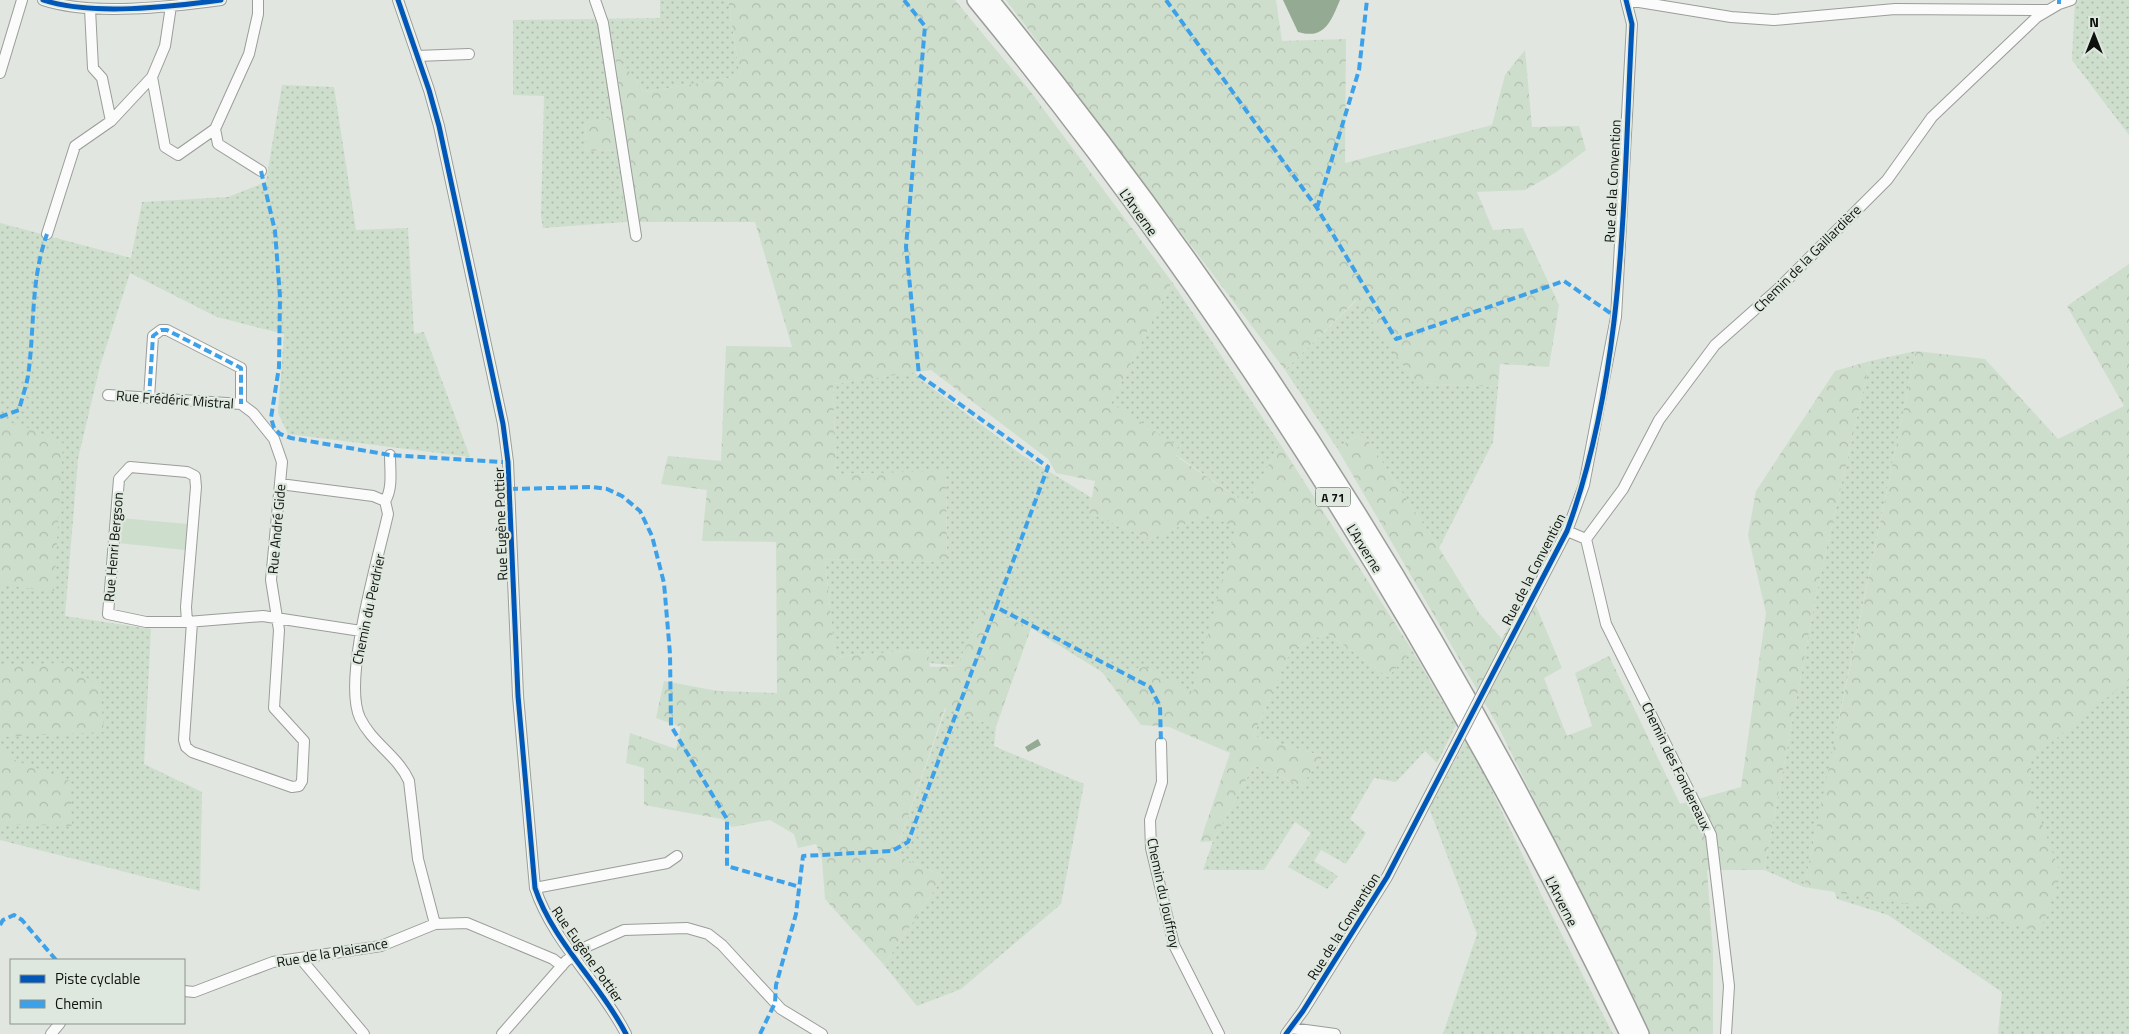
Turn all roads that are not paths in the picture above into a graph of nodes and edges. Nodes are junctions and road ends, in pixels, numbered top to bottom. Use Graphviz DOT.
graph roads {
  1 [pos="22,0"];
  2 [pos="43,0"];
  3 [pos="221,0"];
  4 [pos="258,0"];
  5 [pos="398,0"];
  6 [pos="595,0"];
  7 [pos="975,0"];
  8 [pos="991,0"];
  9 [pos="1626,0"];
  10 [pos="2070,0"];
  11 [pos="172,6"];
  12 [pos="90,9"];
  13 [pos="2048,10"];
  14 [pos="469,54"];
  15 [pos="417,56"];
  16 [pos="0,71"];
  17 [pos="152,77"];
  18 [pos="111,121"];
  19 [pos="216,129"];
  20 [pos="261,171"];
  21 [pos="47,234"];
  22 [pos="636,236"];
  23 [pos="108,395"];
  24 [pos="149,398"];
  25 [pos="241,404"];
  26 [pos="390,456"];
  27 [pos="280,484"];
  28 [pos="384,501"];
  29 [pos="1567,531"];
  30 [pos="1586,538"];
  31 [pos="277,618"];
  32 [pos="189,622"];
  33 [pos="362,631"];
  34 [pos="1161,743"];
  35 [pos="677,856"];
  36 [pos="535,888"];
  37 [pos="435,924"];
  38 [pos="573,955"];
  39 [pos="301,959"];
  40 [pos="562,966"];
  41 [pos="185,991"];
  42 [pos="59,1024"];
  43 [pos="1289,1031"];
  44 [pos="51,1034"];
  45 [pos="364,1034"];
  46 [pos="502,1034"];
  47 [pos="626,1034"];
  48 [pos="822,1034"];
  49 [pos="1219,1034"];
  50 [pos="1335,1034"];
  51 [pos="1628,1034"];
  52 [pos="1641,1034"];
  53 [pos="1726,1034"];
  1 -- 16 [label="street"];
  2 -- 12 [label="street"];
  3 -- 11 [label="street"];
  4 -- 19 [label="street"];
  5 -- 15 [label="street, Rue Eugène Pottier"];
  6 -- 22 [label="street"];
  7 -- 51 [label="highway, L'Arverne / A 71"];
  8 -- 52 [label="highway, L'Arverne / A 71"];
  9 -- 13 [label="street"];
  9 -- 29 [label="street, Rue de la Convention"];
  10 -- 13 [label="street, Chemin de la Gaillardière"];
  11 -- 12 [label="street"];
  11 -- 17 [label="street"];
  12 -- 18 [label="street"];
  13 -- 30 [label="street, Chemin de la Gaillardière"];
  14 -- 15 [label="street"];
  15 -- 36 [label="street, Rue Eugène Pottier"];
  17 -- 18 [label="street"];
  17 -- 19 [label="street"];
  18 -- 21 [label="street"];
  19 -- 20 [label="street"];
  23 -- 24 [label="street, Rue Frédéric Mistral"];
  24 -- 25 [label="street, Rue Frédéric Mistral"];
  24 -- 25 [label="street"];
  25 -- 27 [label="street, Rue André Gide"];
  26 -- 28 [label="street, Chemin du Perdrier"];
  27 -- 28 [label="street"];
  27 -- 31 [label="street, Rue André Gide"];
  28 -- 33 [label="street, Chemin du Perdrier"];
  29 -- 30 [label="street"];
  29 -- 43 [label="street, Rue de la Convention, bridge"];
  30 -- 53 [label="street, Chemin des Fondereaux"];
  31 -- 32 [label="street"];
  31 -- 32 [label="street, Rue André Gide"];
  31 -- 33 [label="street"];
  32 -- 32 [label="street, Rue Henri Bergson"];
  33 -- 37 [label="street, Chemin du Perdrier"];
  34 -- 49 [label="street, Chemin du Jouffroy"];
  35 -- 36 [label="street"];
  36 -- 38 [label="street, Rue Eugène Pottier"];
  37 -- 39 [label="street, Rue de la Plaisance"];
  37 -- 40 [label="street, Rue de la Plaisance"];
  38 -- 40 [label="street"];
  38 -- 47 [label="street, Rue Eugène Pottier"];
  38 -- 48 [label="street"];
  39 -- 41 [label="street, Rue de la Plaisance"];
  39 -- 45 [label="street"];
  40 -- 46 [label="street"];
  42 -- 44 [label="street"];
  43 -- 50 [label="street"];
}
